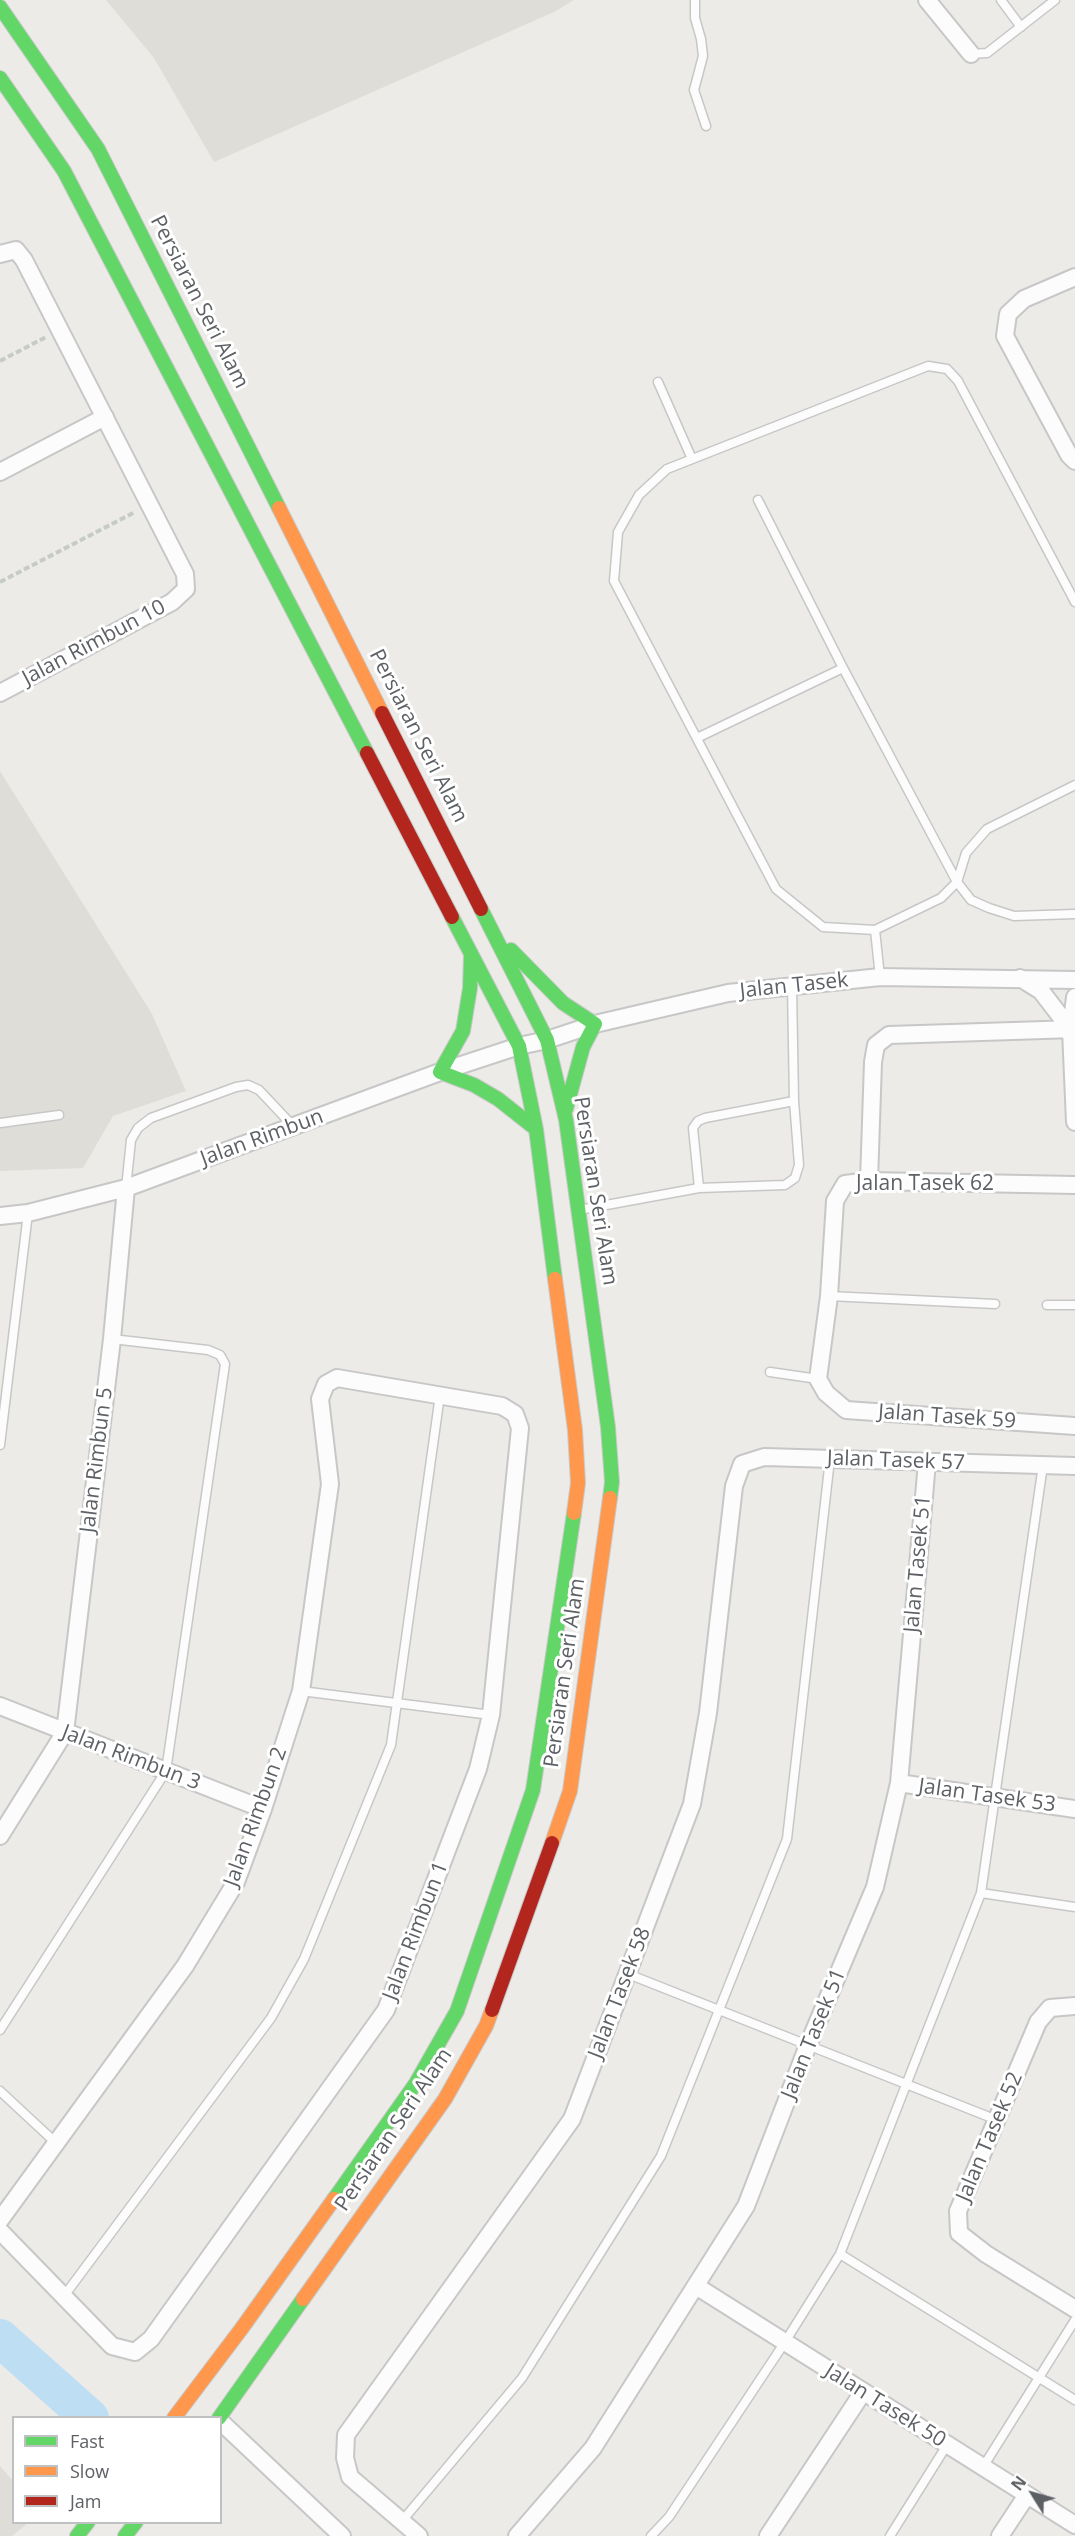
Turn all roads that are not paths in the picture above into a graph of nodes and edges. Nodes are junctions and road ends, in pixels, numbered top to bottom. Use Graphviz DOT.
graph roads {
  1 [pos="695,0"];
  2 [pos="927,0"];
  3 [pos="1000,0"];
  4 [pos="1055,0"];
  5 [pos="0,7"];
  6 [pos="1021,27"];
  7 [pos="971,54"];
  8 [pos="0,78"];
  9 [pos="706,126"];
  10 [pos="8,252"];
  11 [pos="1075,277"];
  12 [pos="658,382"];
  13 [pos="105,417"];
  14 [pos="692,459"];
  15 [pos="1075,461"];
  16 [pos="0,472"];
  17 [pos="758,500"];
  18 [pos="1075,602"];
  19 [pos="843,668"];
  20 [pos="0,693"];
  21 [pos="697,738"];
  22 [pos="1075,785"];
  23 [pos="957,882"];
  24 [pos="1075,914"];
  25 [pos="488,923"];
  26 [pos="874,930"];
  27 [pos="471,954"];
  28 [pos="880,977"];
  29 [pos="1020,978"];
  30 [pos="1075,980"];
  31 [pos="792,986"];
  32 [pos="1075,997"];
  33 [pos="594,1024"];
  34 [pos="1074,1028"];
  35 [pos="548,1040"];
  36 [pos="519,1046"];
  37 [pos="440,1072"];
  38 [pos="794,1101"];
  39 [pos="565,1114"];
  40 [pos="59,1115"];
  41 [pos="1075,1122"];
  42 [pos="0,1123"];
  43 [pos="293,1126"];
  44 [pos="536,1129"];
  45 [pos="868,1181"];
  46 [pos="1075,1185"];
  47 [pos="126,1188"];
  48 [pos="699,1188"];
  49 [pos="578,1210"];
  50 [pos="28,1213"];
  51 [pos="0,1216"];
  52 [pos="829,1296"];
  53 [pos="995,1304"];
  54 [pos="1047,1305"];
  55 [pos="1075,1305"];
  56 [pos="112,1339"];
  57 [pos="770,1372"];
  58 [pos="822,1386"];
  59 [pos="440,1395"];
  60 [pos="1075,1426"];
  61 [pos="0,1445"];
  62 [pos="830,1459"];
  63 [pos="927,1462"];
  64 [pos="1043,1465"];
  65 [pos="1075,1466"];
  66 [pos="734,1486"];
  67 [pos="301,1691"];
  68 [pos="397,1703"];
  69 [pos="0,1706"];
  70 [pos="491,1715"];
  71 [pos="65,1732"];
  72 [pos="166,1771"];
  73 [pos="898,1784"];
  74 [pos="994,1797"];
  75 [pos="263,1809"];
  76 [pos="1075,1809"];
  77 [pos="0,1836"];
  78 [pos="981,1893"];
  79 [pos="1075,1907"];
  80 [pos="628,1974"];
  81 [pos="1075,2006"];
  82 [pos="719,2010"];
  83 [pos="0,2030"];
  84 [pos="808,2045"];
  85 [pos="908,2085"];
  86 [pos="0,2091"];
  87 [pos="997,2120"];
  88 [pos="56,2144"];
  89 [pos="0,2220"];
  90 [pos="0,2231"];
  91 [pos="840,2254"];
  92 [pos="696,2286"];
  93 [pos="64,2295"];
  94 [pos="1075,2309"];
  95 [pos="1075,2320"];
  96 [pos="242,2328"];
  97 [pos="785,2342"];
  98 [pos="1039,2378"];
  99 [pos="863,2392"];
  100 [pos="1075,2400"];
  101 [pos="176,2416"];
  102 [pos="218,2416"];
  103 [pos="221,2416"];
  104 [pos="222,2422"];
  105 [pos="947,2445"];
  106 [pos="983,2467"];
  107 [pos="1027,2495"];
  108 [pos="402,2521"];
  109 [pos="87,2524"];
  110 [pos="135,2524"];
  111 [pos="1075,2525"];
  112 [pos="77,2536"];
  113 [pos="125,2536"];
  114 [pos="342,2536"];
  115 [pos="419,2536"];
  116 [pos="516,2536"];
  117 [pos="651,2536"];
  118 [pos="768,2536"];
  119 [pos="890,2536"];
  120 [pos="1000,2536"];
  1 -- 9 [label="lane"];
  2 -- 7 [label="street"];
  3 -- 6 [label="lane"];
  4 -- 6 [label="lane"];
  5 -- 25 [label="main road, Persiaran Seri Alam"];
  6 -- 7 [label="lane"];
  8 -- 27 [label="main road, Persiaran Seri Alam"];
  10 -- 13 [label="street"];
  11 -- 15 [label="street"];
  12 -- 14 [label="lane"];
  13 -- 16 [label="street"];
  13 -- 20 [label="street, Jalan Rimbun 10"];
  14 -- 18 [label="lane"];
  14 -- 21 [label="lane"];
  17 -- 19 [label="lane"];
  19 -- 21 [label="lane"];
  19 -- 23 [label="lane"];
  21 -- 26 [label="lane"];
  22 -- 23 [label="lane"];
  23 -- 24 [label="lane"];
  23 -- 26 [label="lane"];
  25 -- 33 [label="main road"];
  25 -- 35 [label="main road, Persiaran Seri Alam"];
  26 -- 28 [label="lane"];
  27 -- 36 [label="main road, Persiaran Seri Alam"];
  27 -- 37 [label="main road"];
  28 -- 29 [label="street, Jalan Tasek"];
  28 -- 31 [label="street, Jalan Tasek"];
  29 -- 30 [label="street, Jalan Tasek"];
  29 -- 34 [label="street"];
  31 -- 33 [label="street, Jalan Tasek"];
  31 -- 38 [label="lane"];
  32 -- 34 [label="street"];
  33 -- 35 [label="street, Jalan Tasek"];
  33 -- 39 [label="main road"];
  34 -- 41 [label="street"];
  34 -- 45 [label="street"];
  35 -- 36 [label="street, Jalan Tasek"];
  35 -- 39 [label="main road, Persiaran Seri Alam"];
  36 -- 37 [label="street, Jalan Rimbun"];
  36 -- 44 [label="main road, Persiaran Seri Alam"];
  37 -- 43 [label="street, Jalan Rimbun"];
  37 -- 44 [label="main road"];
  38 -- 48 [label="lane"];
  38 -- 48 [label="lane"];
  39 -- 49 [label="main road, Persiaran Seri Alam"];
  40 -- 42 [label="lane"];
  43 -- 47 [label="street, Jalan Rimbun"];
  43 -- 47 [label="lane"];
  44 -- 96 [label="main road, Persiaran Seri Alam"];
  45 -- 46 [label="street, Jalan Tasek 62"];
  45 -- 52 [label="street, Jalan Tasek 62"];
  47 -- 50 [label="street, Jalan Rimbun"];
  47 -- 56 [label="street, Jalan Rimbun 5"];
  48 -- 49 [label="lane"];
  49 -- 103 [label="main road, Persiaran Seri Alam"];
  50 -- 51 [label="street, Jalan Rimbun"];
  50 -- 61 [label="lane"];
  52 -- 53 [label="lane"];
  52 -- 58 [label="street, Jalan Tasek 62"];
  54 -- 55 [label="lane"];
  56 -- 71 [label="street, Jalan Rimbun 5"];
  56 -- 72 [label="lane"];
  57 -- 58 [label="lane"];
  58 -- 60 [label="street, Jalan Tasek 59"];
  59 -- 67 [label="street, Jalan Rimbun 2"];
  59 -- 68 [label="lane"];
  59 -- 70 [label="street, Jalan Rimbun 1"];
  62 -- 63 [label="street, Jalan Tasek 57"];
  62 -- 66 [label="street, Jalan Tasek 57"];
  62 -- 82 [label="lane"];
  63 -- 64 [label="street, Jalan Tasek 57"];
  63 -- 73 [label="street, Jalan Tasek 51"];
  64 -- 65 [label="street, Jalan Tasek 57"];
  64 -- 74 [label="lane"];
  66 -- 80 [label="street, Jalan Tasek 58"];
  67 -- 68 [label="lane"];
  67 -- 75 [label="street, Jalan Rimbun 2"];
  68 -- 70 [label="lane"];
  68 -- 93 [label="lane"];
  69 -- 71 [label="street, Jalan Rimbun 3"];
  70 -- 93 [label="street, Jalan Rimbun 1"];
  71 -- 72 [label="street, Jalan Rimbun 3"];
  71 -- 77 [label="street"];
  72 -- 75 [label="street, Jalan Rimbun 3"];
  72 -- 83 [label="lane"];
  73 -- 74 [label="street, Jalan Tasek 53"];
  73 -- 84 [label="street, Jalan Tasek 51"];
  74 -- 76 [label="street, Jalan Tasek 53"];
  74 -- 78 [label="lane"];
  75 -- 88 [label="street, Jalan Rimbun 2"];
  78 -- 79 [label="lane"];
  78 -- 85 [label="lane"];
  80 -- 82 [label="lane"];
  80 -- 108 [label="street, Jalan Tasek 58"];
  81 -- 87 [label="street, Jalan Tasek 52"];
  82 -- 84 [label="lane"];
  82 -- 108 [label="lane"];
  84 -- 85 [label="lane"];
  84 -- 92 [label="street, Jalan Tasek 51"];
  85 -- 87 [label="lane"];
  85 -- 91 [label="lane"];
  86 -- 88 [label="lane"];
  87 -- 94 [label="street, Jalan Tasek 52"];
  88 -- 89 [label="street, Jalan Rimbun 2"];
  90 -- 93 [label="street"];
  91 -- 97 [label="lane"];
  91 -- 98 [label="lane"];
  92 -- 97 [label="street, Jalan Tasek 50"];
  92 -- 116 [label="street, Jalan Tasek 51"];
  95 -- 98 [label="lane"];
  96 -- 101 [label="main road, Persiaran Seri Alam"];
  96 -- 102 [label="main road"];
  97 -- 99 [label="street, Jalan Tasek 50"];
  97 -- 117 [label="lane"];
  98 -- 100 [label="lane"];
  98 -- 106 [label="lane"];
  99 -- 105 [label="street, Jalan Tasek 50"];
  99 -- 118 [label="street"];
  104 -- 114 [label="street"];
  105 -- 106 [label="street, Jalan Tasek 50"];
  105 -- 119 [label="lane"];
  106 -- 107 [label="street, Jalan Tasek 50"];
  107 -- 111 [label="street, Jalan Tasek 50"];
  107 -- 120 [label="street"];
  108 -- 115 [label="street"];
  109 -- 112 [label="main road"];
  110 -- 113 [label="main road"];
}
